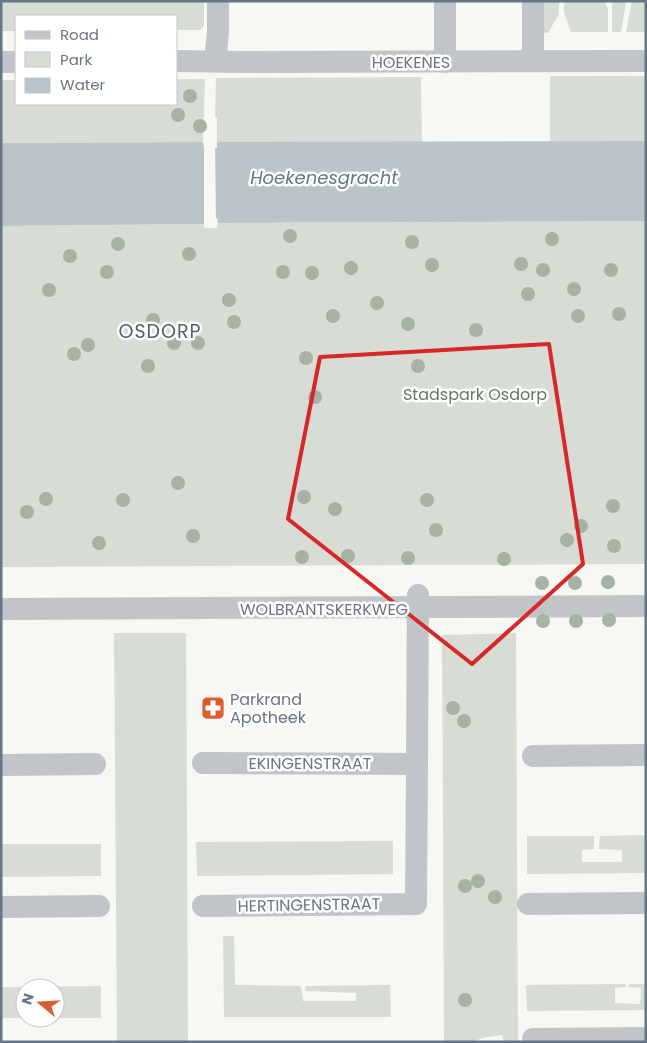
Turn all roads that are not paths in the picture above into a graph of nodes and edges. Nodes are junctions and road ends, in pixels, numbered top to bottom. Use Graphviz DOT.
graph roads {
  1 [pos="218,1"];
  2 [pos="445,1"];
  3 [pos="533,1"];
  4 [pos="178,61"];
  5 [pos="215,61"];
  6 [pos="533,61"];
  7 [pos="646,61"];
  8 [pos="1,62"];
  9 [pos="15,62"];
  10 [pos="445,62"];
  11 [pos="646,592"];
  12 [pos="1,595"];
  13 [pos="418,601"];
  14 [pos="646,606"];
  15 [pos="1,609"];
  16 [pos="646,755"];
  17 [pos="533,756"];
  18 [pos="203,763"];
  19 [pos="95,764"];
  20 [pos="417,764"];
  21 [pos="1,765"];
  22 [pos="646,903"];
  23 [pos="528,904"];
  24 [pos="99,906"];
  25 [pos="203,906"];
  26 [pos="1,907"];
  27 [pos="646,1038"];
  28 [pos="533,1040"];
  1 -- 5 [label="street"];
  2 -- 10 [label="street"];
  3 -- 6 [label="street"];
  4 -- 5 [label="street, HOEKENES"];
  5 -- 10 [label="street, HOEKENES"];
  6 -- 7 [label="street, HOEKENES"];
  6 -- 10 [label="street, HOEKENES"];
  8 -- 9 [label="street"];
  11 -- 13 [label="street, WOLBRANTSKERKWEG"];
  12 -- 13 [label="street, WOLBRANTSKERKWEG"];
  13 -- 14 [label="street, WOLBRANTSKERKWEG"];
  13 -- 15 [label="street, WOLBRANTSKERKWEG"];
  13 -- 20 [label="street"];
  16 -- 17 [label="street"];
  18 -- 20 [label="street, EKINGENSTRAAT"];
  19 -- 21 [label="street"];
  20 -- 25 [label="street, HERTINGENSTRAAT"];
  22 -- 23 [label="street"];
  24 -- 26 [label="street"];
  27 -- 28 [label="street"];
}
